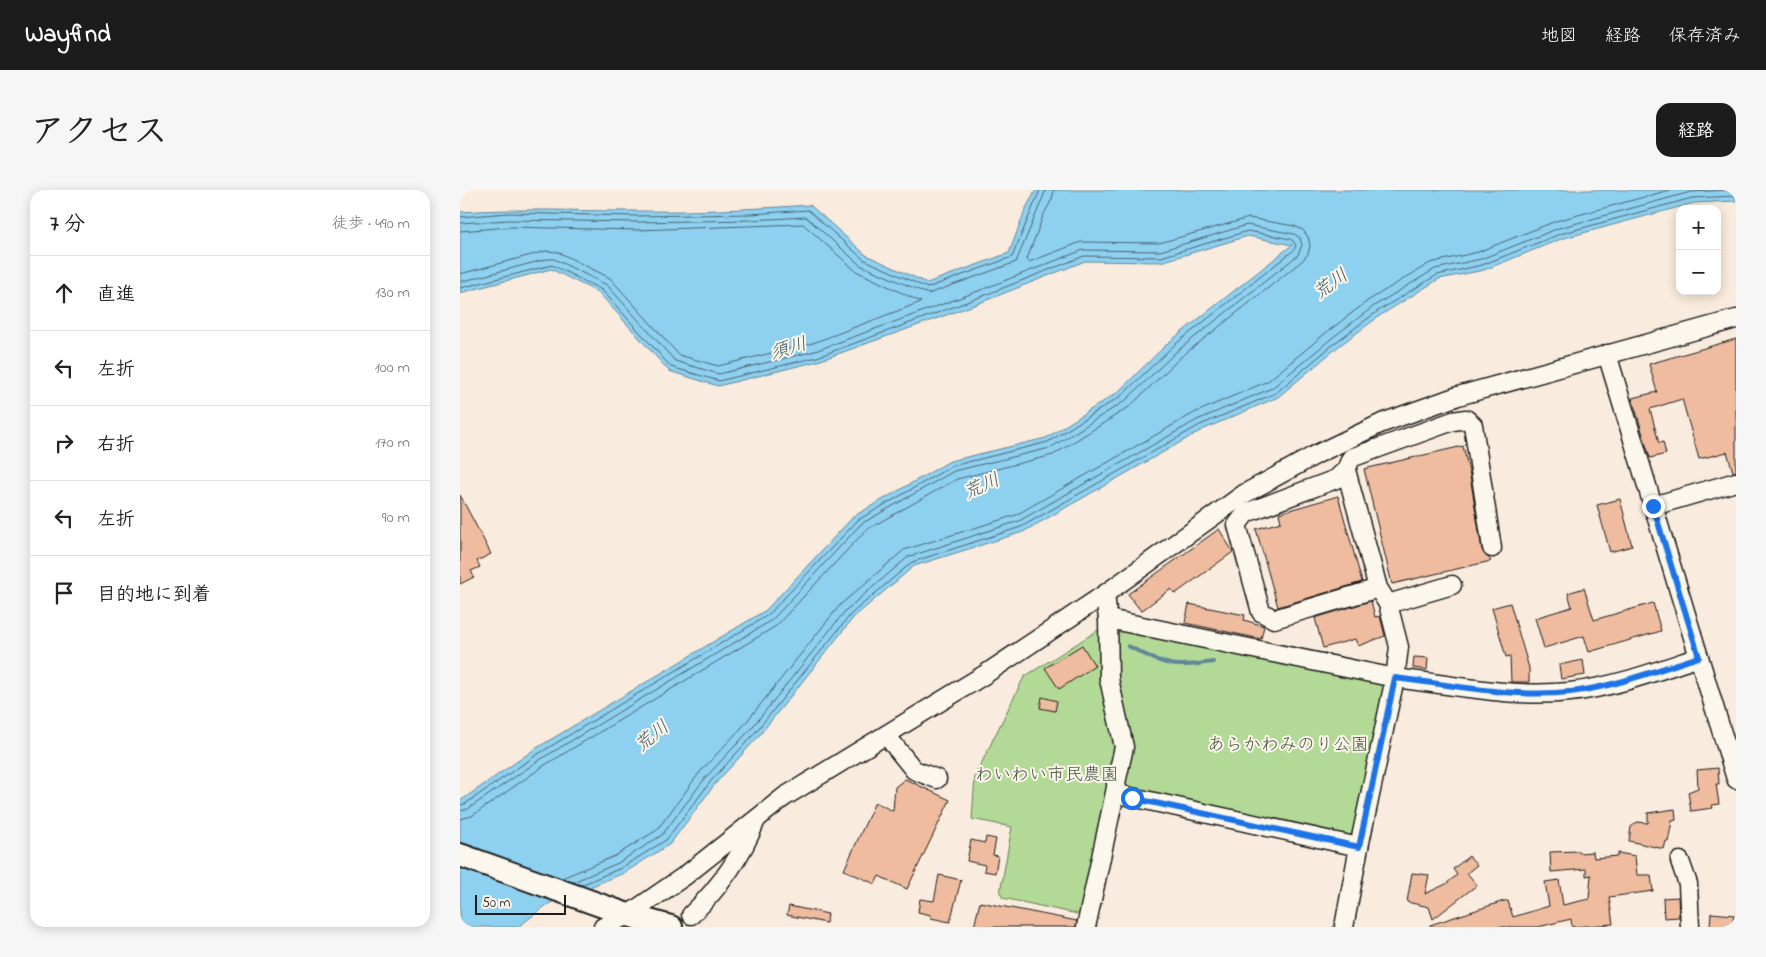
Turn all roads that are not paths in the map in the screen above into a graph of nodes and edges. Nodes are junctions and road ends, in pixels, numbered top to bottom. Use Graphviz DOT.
graph roads {
  1 [pos="1736,319"];
  2 [pos="1607,354"];
  3 [pos="1346,470"];
  4 [pos="1736,482"];
  5 [pos="1653,506"];
  6 [pos="1492,548"];
  7 [pos="1452,586"];
  8 [pos="1378,588"];
  9 [pos="1106,594"];
  10 [pos="1388,604"];
  11 [pos="1108,619"];
  12 [pos="1699,657"];
  13 [pos="1395,678"];
  14 [pos="886,735"];
  15 [pos="937,779"];
  16 [pos="1736,779"];
  17 [pos="1116,788"];
  18 [pos="756,819"];
  19 [pos="1359,847"];
  20 [pos="460,855"];
  21 [pos="1680,861"];
  22 [pos="628,915"];
  23 [pos="691,915"];
  24 [pos="603,927"];
  25 [pos="671,927"];
  26 [pos="1086,927"];
  27 [pos="1344,927"];
  28 [pos="1690,927"];
  1 -- 2 [label="street"];
  2 -- 5 [label="street"];
  2 -- 9 [label="street"];
  3 -- 6 [label="street"];
  3 -- 8 [label="street"];
  3 -- 8 [label="street"];
  4 -- 5 [label="street"];
  5 -- 12 [label="street"];
  7 -- 10 [label="street"];
  8 -- 10 [label="street"];
  9 -- 11 [label="street"];
  9 -- 14 [label="street"];
  10 -- 13 [label="street"];
  11 -- 13 [label="street"];
  11 -- 17 [label="street"];
  12 -- 13 [label="street"];
  12 -- 16 [label="street"];
  13 -- 19 [label="street"];
  14 -- 15 [label="street"];
  14 -- 18 [label="street"];
  17 -- 19 [label="street"];
  17 -- 26 [label="street"];
  18 -- 22 [label="street"];
  18 -- 23 [label="street"];
  19 -- 27 [label="street"];
  20 -- 22 [label="main road"];
  21 -- 28 [label="street"];
  22 -- 24 [label="street"];
  22 -- 25 [label="main road"];
}
